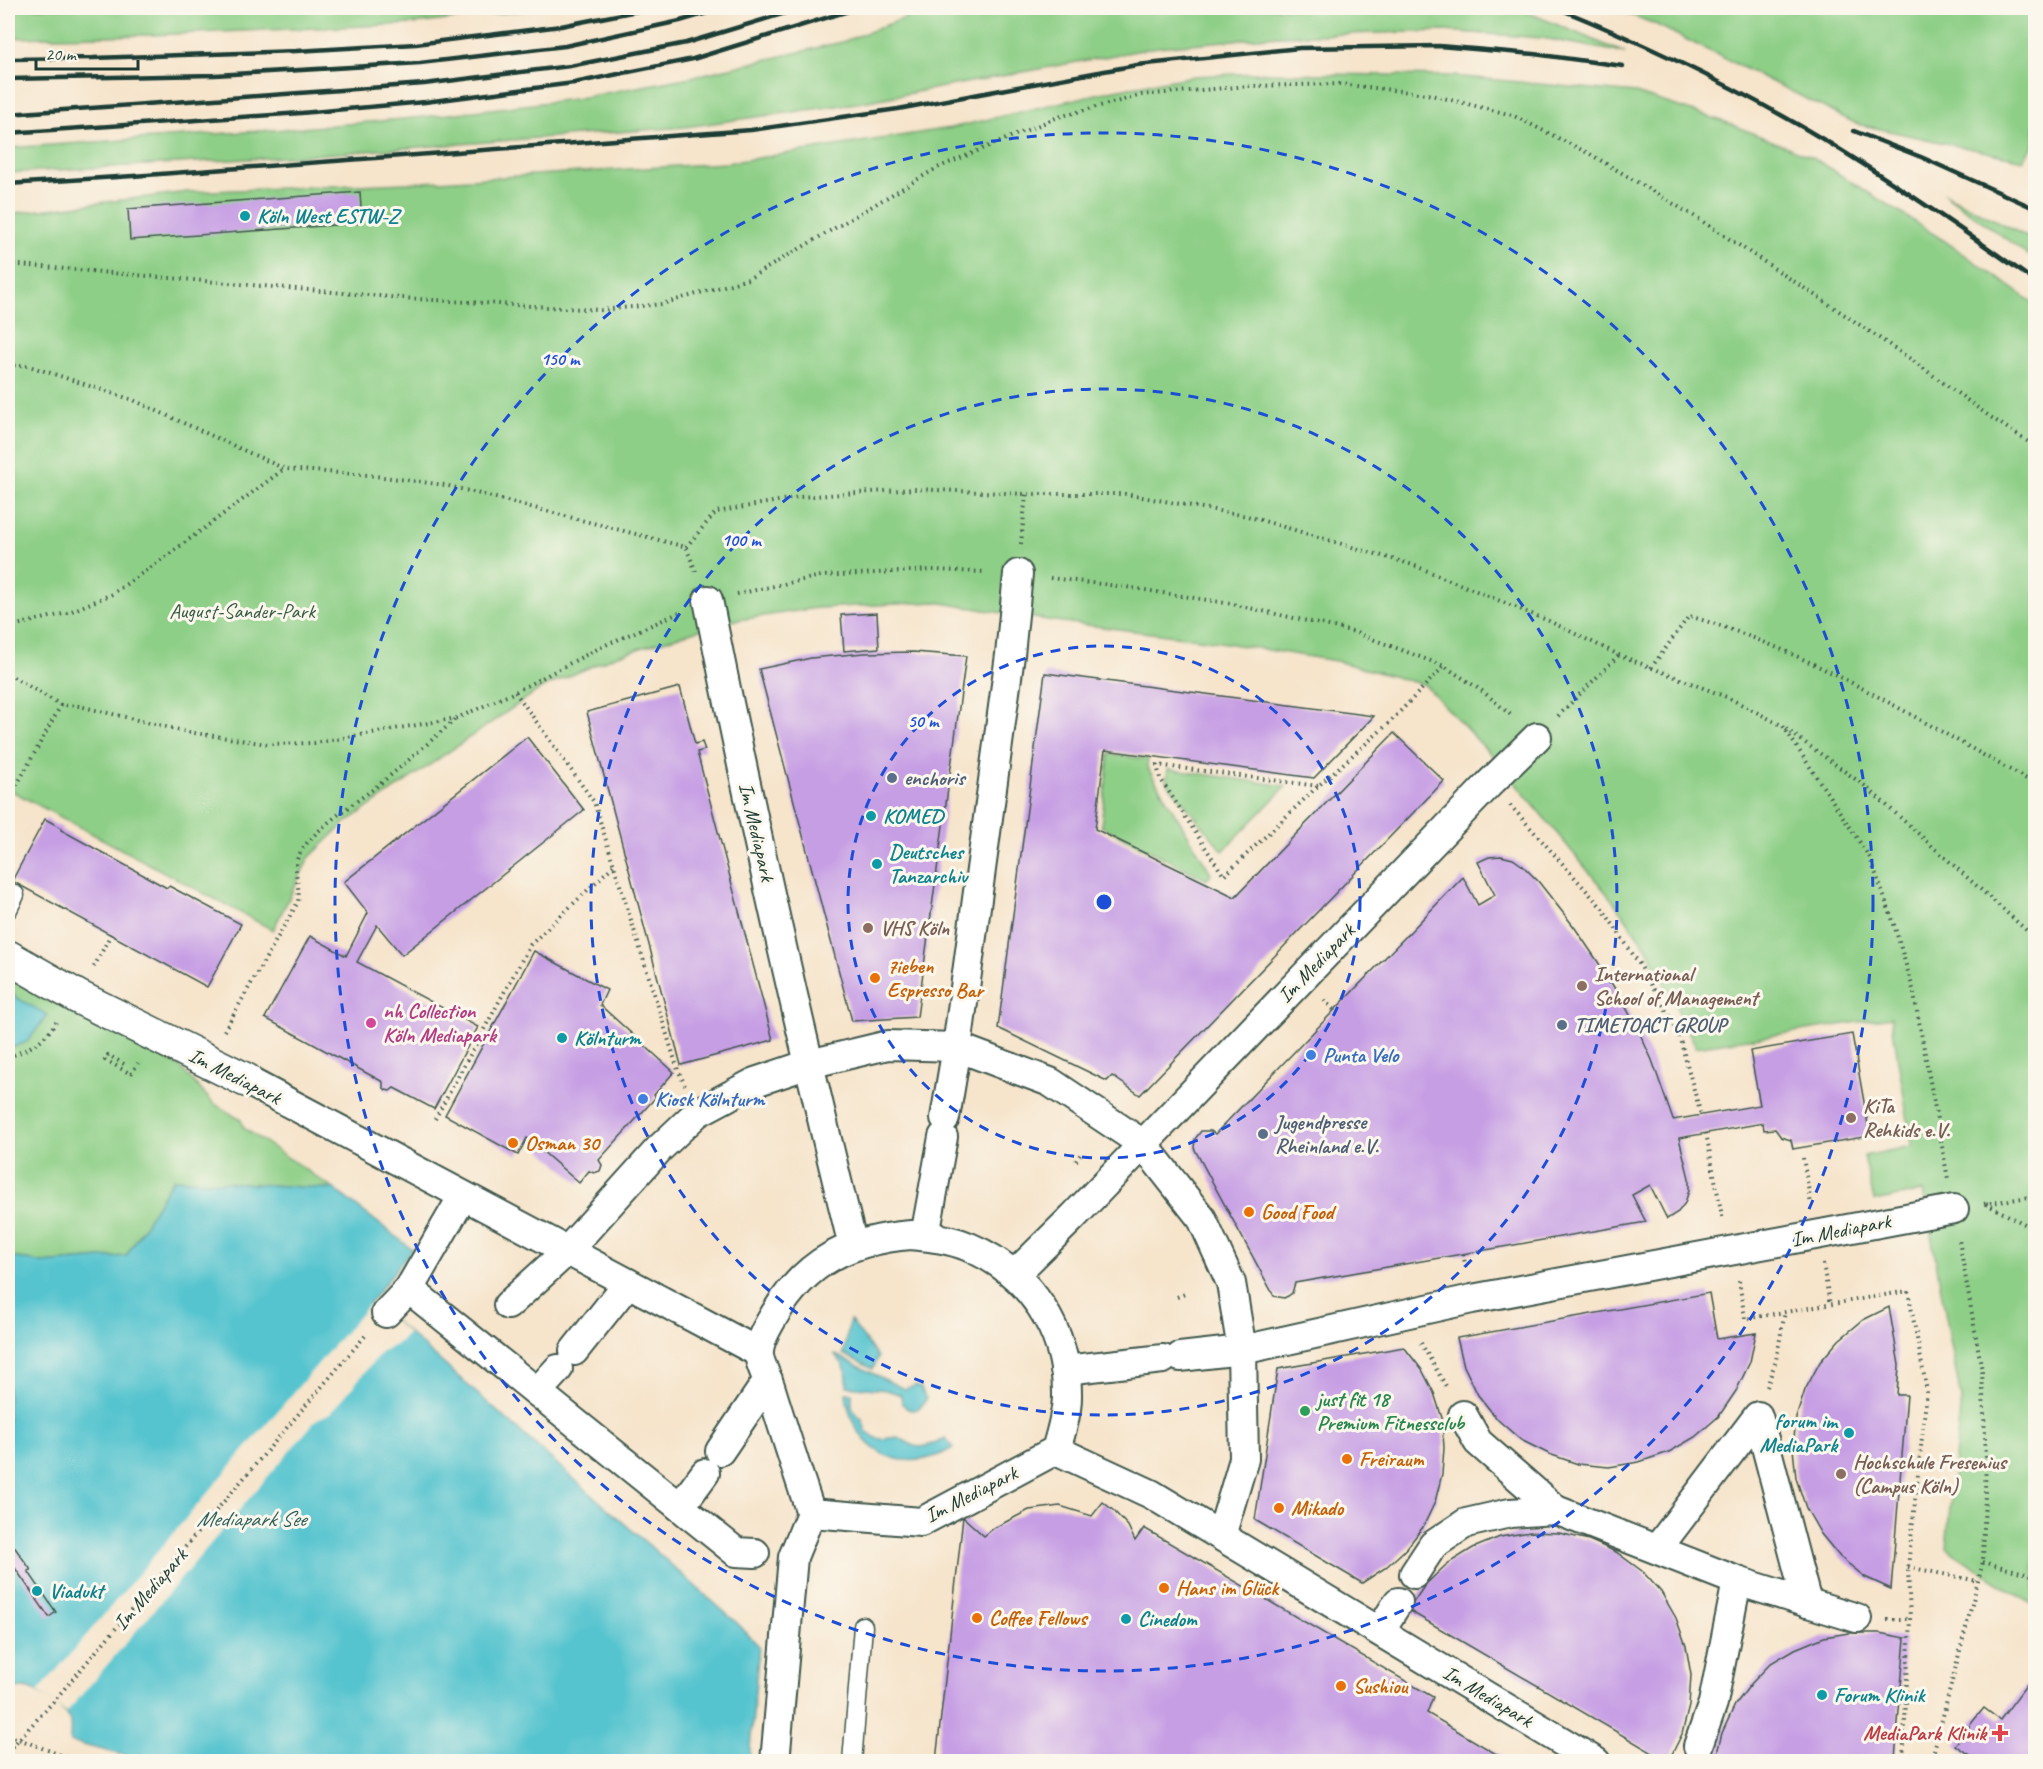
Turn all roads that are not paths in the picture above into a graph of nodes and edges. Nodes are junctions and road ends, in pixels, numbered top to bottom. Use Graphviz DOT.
graph roads {
  1 [pos="1018,574"];
  2 [pos="708,600"];
  3 [pos="1537,737"];
  4 [pos="8,957"];
  5 [pos="957,1047"];
  6 [pos="809,1064"];
  7 [pos="246,1080"];
  8 [pos="1143,1144"];
  9 [pos="463,1196"];
  10 [pos="1954,1209"];
  11 [pos="926,1236"];
  12 [pos="853,1246"];
  13 [pos="567,1251"];
  14 [pos="1014,1275"];
  15 [pos="628,1283"];
  16 [pos="409,1289"];
  17 [pos="386,1313"];
  18 [pos="494,1326"];
  19 [pos="1242,1350"];
  20 [pos="758,1352"];
  21 [pos="1065,1370"];
  22 [pos="768,1380"];
  23 [pos="537,1392"];
  24 [pos="1463,1415"];
  25 [pos="1056,1450"];
  26 [pos="680,1507"];
  27 [pos="1556,1510"];
  28 [pos="811,1513"];
  29 [pos="1221,1536"];
  30 [pos="1657,1549"];
  31 [pos="772,1555"];
  32 [pos="1414,1574"];
  33 [pos="1737,1581"];
  34 [pos="1398,1602"];
  35 [pos="1807,1603"];
  36 [pos="1857,1618"];
  37 [pos="863,1626"];
  38 [pos="1380,1631"];
  39 [pos="1698,1746"];
  40 [pos="775,1761"];
  41 [pos="852,1761"];
  42 [pos="1596,1761"];
  1 -- 5 [label="street"];
  2 -- 6 [label="street, Im Mediapark"];
  3 -- 8 [label="street, Im Mediapark"];
  4 -- 7 [label="street, Im Mediapark"];
  5 -- 6 [label="street"];
  5 -- 8 [label="street"];
  5 -- 11 [label="street"];
  6 -- 12 [label="street, Im Mediapark"];
  6 -- 13 [label="street"];
  7 -- 9 [label="street, Im Mediapark"];
  8 -- 14 [label="street, Im Mediapark"];
  8 -- 19 [label="street"];
  9 -- 13 [label="street, Im Mediapark"];
  9 -- 16 [label="street"];
  10 -- 19 [label="street, Im Mediapark"];
  11 -- 12 [label="street"];
  11 -- 14 [label="street"];
  12 -- 20 [label="street"];
  13 -- 15 [label="street, Im Mediapark"];
  13 -- 18 [label="street"];
  14 -- 21 [label="street"];
  15 -- 20 [label="street, Im Mediapark"];
  15 -- 23 [label="street"];
  16 -- 17 [label="street"];
  16 -- 18 [label="street"];
  18 -- 23 [label="street"];
  19 -- 21 [label="street, Im Mediapark"];
  19 -- 29 [label="street"];
  20 -- 22 [label="street"];
  21 -- 25 [label="street"];
  22 -- 26 [label="street"];
  22 -- 28 [label="street"];
  23 -- 26 [label="street"];
  24 -- 27 [label="street"];
  25 -- 28 [label="street, Im Mediapark"];
  25 -- 29 [label="street, Im Mediapark"];
  26 -- 31 [label="street"];
  27 -- 30 [label="street"];
  27 -- 32 [label="street"];
  28 -- 31 [label="street"];
  29 -- 38 [label="street, Im Mediapark"];
  30 -- 33 [label="street"];
  30 -- 35 [label="street"];
  31 -- 40 [label="street"];
  33 -- 35 [label="street"];
  33 -- 39 [label="street"];
  34 -- 38 [label="street"];
  35 -- 36 [label="street"];
  37 -- 41 [label="lane"];
  38 -- 42 [label="street, Im Mediapark"];
}
